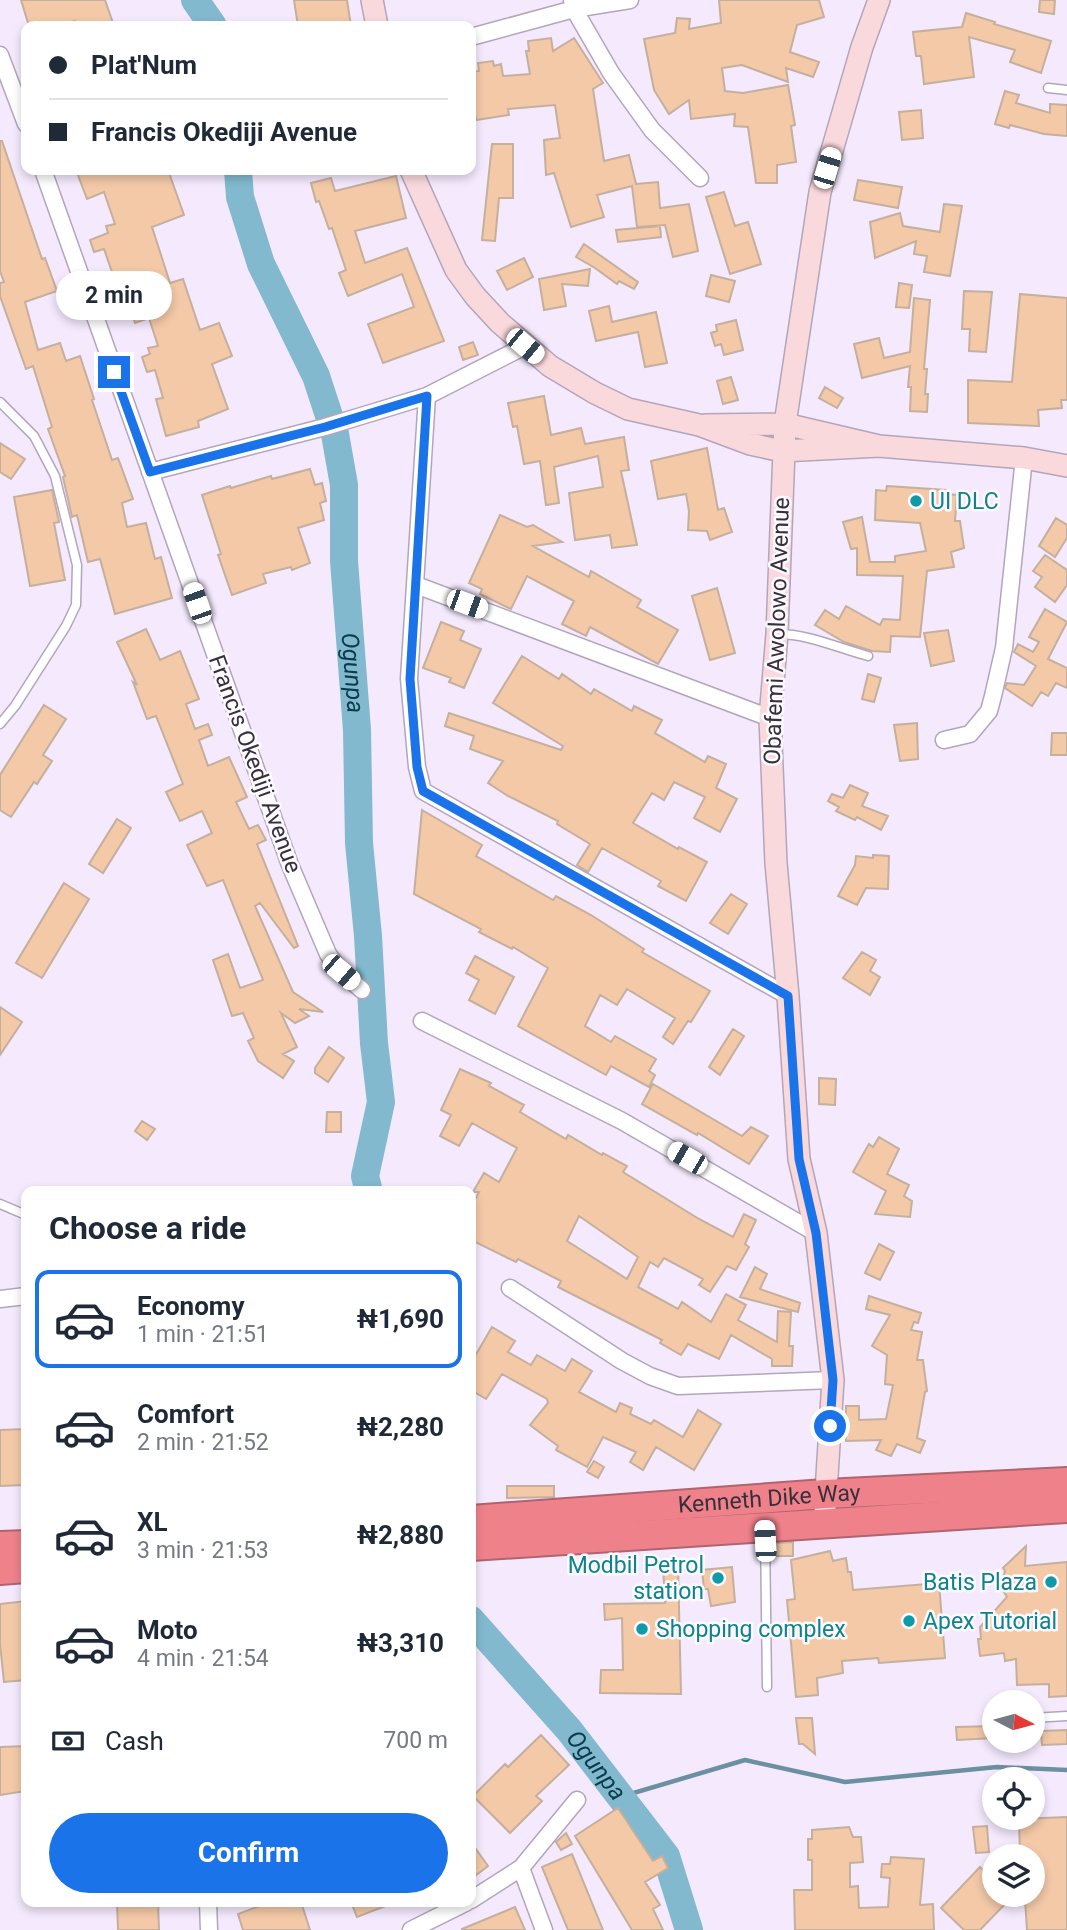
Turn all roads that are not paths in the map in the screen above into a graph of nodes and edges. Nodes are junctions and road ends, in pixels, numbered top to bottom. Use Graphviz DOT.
graph roads {
  1 [pos="372,0"];
  2 [pos="630,0"];
  3 [pos="878,0"];
  4 [pos="573,4"];
  5 [pos="376,21"];
  6 [pos="476,35"];
  7 [pos="0,55"];
  8 [pos="1048,88"];
  9 [pos="1067,90"];
  10 [pos="21,111"];
  11 [pos="45,175"];
  12 [pos="413,175"];
  13 [pos="700,178"];
  14 [pos="525,346"];
  15 [pos="427,396"];
  16 [pos="0,402"];
  17 [pos="785,424"];
  18 [pos="699,425"];
  19 [pos="879,446"];
  20 [pos="782,451"];
  21 [pos="1024,458"];
  22 [pos="1067,466"];
  23 [pos="150,472"];
  24 [pos="416,585"];
  25 [pos="777,634"];
  26 [pos="868,656"];
  27 [pos="769,718"];
  28 [pos="0,724"];
  29 [pos="944,740"];
  30 [pos="362,990"];
  31 [pos="788,996"];
  32 [pos="422,1021"];
  33 [pos="0,1203"];
  34 [pos="21,1213"];
  35 [pos="816,1233"];
  36 [pos="510,1288"];
  37 [pos="21,1297"];
  38 [pos="0,1299"];
  39 [pos="833,1380"];
  40 [pos="1067,1482"];
  41 [pos="825,1494"];
  42 [pos="1067,1508"];
  43 [pos="826,1522"];
  44 [pos="765,1527"];
  45 [pos="484,1532"];
  46 [pos="21,1545"];
  47 [pos="0,1546"];
  48 [pos="21,1568"];
  49 [pos="0,1570"];
  50 [pos="767,1687"];
  51 [pos="1067,1716"];
  52 [pos="1045,1717"];
  53 [pos="577,1800"];
  54 [pos="521,1868"];
  55 [pos="476,1897"];
  56 [pos="208,1907"];
  57 [pos="457,1907"];
  58 [pos="209,1930"];
  59 [pos="411,1930"];
  60 [pos="544,1930"];
  1 -- 5 [label="main road"];
  2 -- 4 [label="street"];
  3 -- 17 [label="main road, Obafemi Awolowo Avenue"];
  4 -- 6 [label="street"];
  4 -- 13 [label="street"];
  7 -- 10 [label="street"];
  8 -- 9 [label="lane"];
  11 -- 23 [label="street, Francis Okediji Avenue"];
  12 -- 14 [label="main road"];
  14 -- 15 [label="street"];
  14 -- 18 [label="main road"];
  15 -- 23 [label="street"];
  15 -- 24 [label="street"];
  16 -- 28 [label="lane"];
  17 -- 18 [label="main road"];
  17 -- 19 [label="main road"];
  17 -- 20 [label="main road, Obafemi Awolowo Avenue"];
  18 -- 20 [label="main road"];
  19 -- 20 [label="main road"];
  19 -- 21 [label="main road"];
  20 -- 25 [label="main road, Obafemi Awolowo Avenue"];
  21 -- 22 [label="main road"];
  21 -- 29 [label="street"];
  23 -- 30 [label="street, Francis Okediji Avenue"];
  24 -- 27 [label="street"];
  24 -- 31 [label="street"];
  25 -- 26 [label="lane"];
  25 -- 27 [label="main road, Obafemi Awolowo Avenue"];
  27 -- 31 [label="main road, Obafemi Awolowo Avenue"];
  31 -- 35 [label="main road, Obafemi Awolowo Avenue"];
  32 -- 35 [label="street"];
  33 -- 34 [label="lane"];
  35 -- 39 [label="main road, Obafemi Awolowo Avenue"];
  36 -- 39 [label="street"];
  37 -- 38 [label="street"];
  39 -- 41 [label="main road, Obafemi Awolowo Avenue"];
  40 -- 41 [label="highway, Kenneth Dike Way"];
  41 -- 43 [label="main road, Obafemi Awolowo Avenue"];
  41 -- 45 [label="highway, Kenneth Dike Way"];
  42 -- 43 [label="highway, Kenneth Dike Way"];
  43 -- 44 [label="highway, Kenneth Dike Way"];
  44 -- 45 [label="highway, Kenneth Dike Way"];
  44 -- 50 [label="lane"];
  46 -- 47 [label="highway"];
  48 -- 49 [label="highway"];
  51 -- 52 [label="lane"];
  53 -- 54 [label="street"];
  54 -- 55 [label="street"];
  54 -- 60 [label="street"];
  56 -- 58 [label="street"];
  57 -- 59 [label="street"];
}
